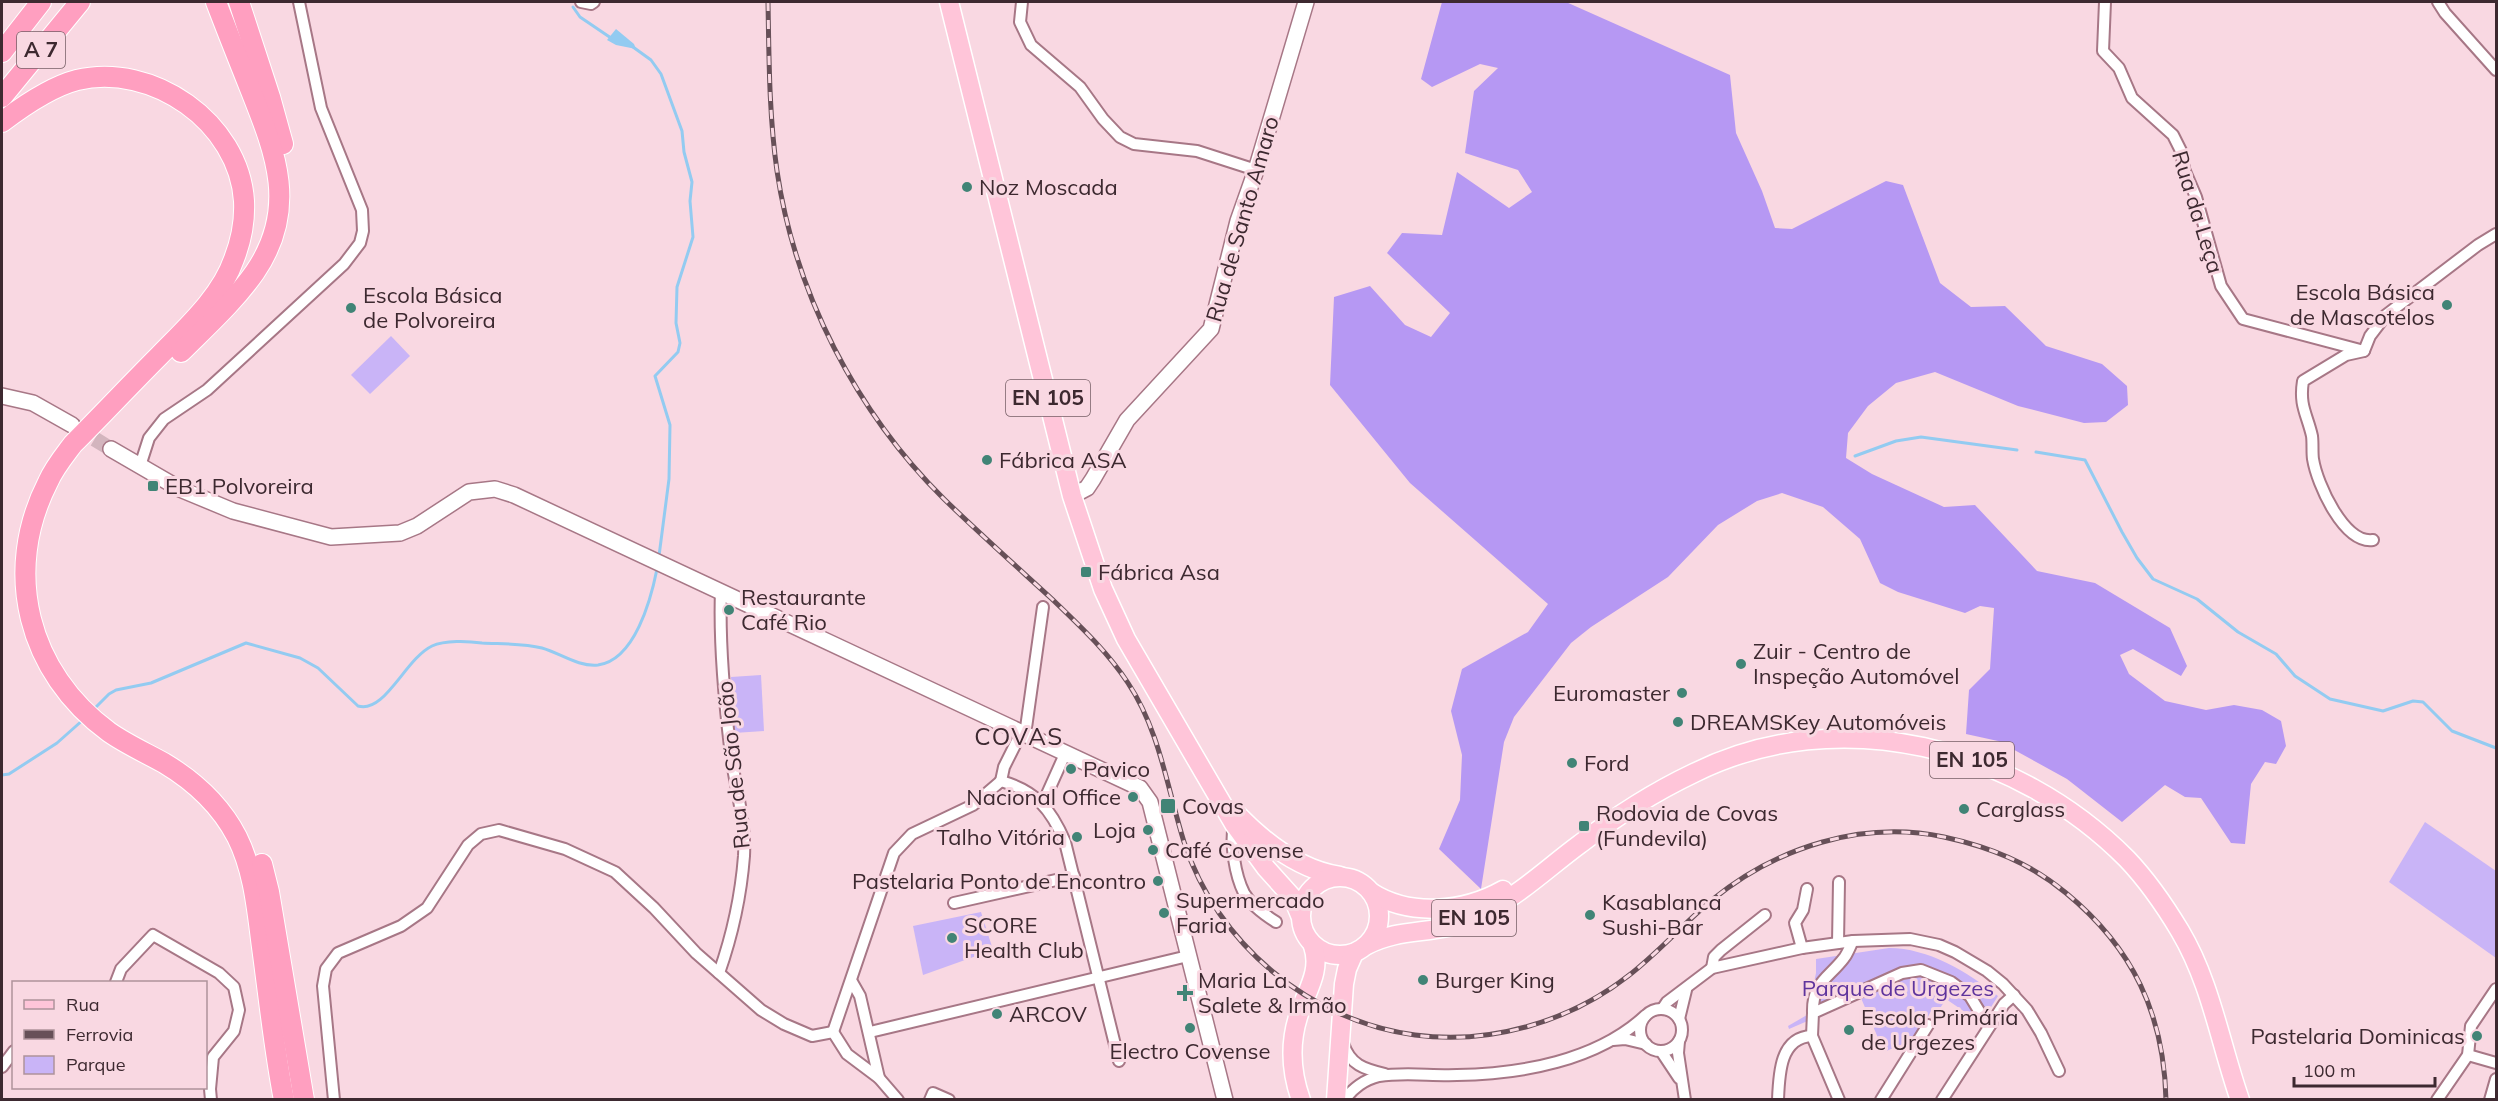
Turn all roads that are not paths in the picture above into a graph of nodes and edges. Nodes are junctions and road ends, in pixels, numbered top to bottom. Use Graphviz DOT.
graph roads {
  1 [pos="42,2"];
  2 [pos="80,2"];
  3 [pos="203,2"];
  4 [pos="216,2"];
  5 [pos="239,2"];
  6 [pos="299,2"];
  7 [pos="581,2"];
  8 [pos="594,2"];
  9 [pos="949,2"];
  10 [pos="1306,2"];
  11 [pos="2105,2"];
  12 [pos="2438,2"];
  13 [pos="1018,3"];
  14 [pos="2,52"];
  15 [pos="2496,70"];
  16 [pos="2,97"];
  17 [pos="2,122"];
  18 [pos="1256,170"];
  19 [pos="2496,234"];
  20 [pos="222,312"];
  21 [pos="2364,351"];
  22 [pos="149,366"];
  23 [pos="2,396"];
  24 [pos="72,425"];
  25 [pos="111,449"];
  26 [pos="140,466"];
  27 [pos="1072,496"];
  28 [pos="2373,540"];
  29 [pos="721,591"];
  30 [pos="1043,607"];
  31 [pos="1023,734"];
  32 [pos="1065,754"];
  33 [pos="1203,772"];
  34 [pos="1001,781"];
  35 [pos="1043,803"];
  36 [pos="1234,824"];
  37 [pos="1565,855"];
  38 [pos="1074,876"];
  39 [pos="1341,876"];
  40 [pos="1839,882"];
  41 [pos="1807,889"];
  42 [pos="1371,892"];
  43 [pos="954,903"];
  44 [pos="1300,915"];
  45 [pos="1765,915"];
  46 [pos="1276,922"];
  47 [pos="1853,940"];
  48 [pos="1838,943"];
  49 [pos="1313,946"];
  50 [pos="1802,948"];
  51 [pos="1360,949"];
  52 [pos="1188,956"];
  53 [pos="1712,968"];
  54 [pos="719,973"];
  55 [pos="1099,977"];
  56 [pos="116,981"];
  57 [pos="852,982"];
  58 [pos="2496,989"];
  59 [pos="1686,990"];
  60 [pos="2014,995"];
  61 [pos="1663,1008"];
  62 [pos="1813,1013"];
  63 [pos="1645,1016"];
  64 [pos="1679,1019"];
  65 [pos="1984,1019"];
  66 [pos="1928,1025"];
  67 [pos="833,1032"];
  68 [pos="870,1032"];
  69 [pos="1341,1035"];
  70 [pos="1812,1036"];
  71 [pos="1613,1040"];
  72 [pos="1679,1041"];
  73 [pos="1646,1044"];
  74 [pos="1661,1051"];
  75 [pos="12,1054"];
  76 [pos="2468,1055"];
  77 [pos="1119,1060"];
  78 [pos="2496,1063"];
  79 [pos="2,1067"];
  80 [pos="2059,1071"];
  81 [pos="1388,1074"];
  82 [pos="879,1078"];
  83 [pos="2496,1079"];
  84 [pos="1681,1083"];
  85 [pos="212,1100"];
  86 [pos="284,1100"];
  87 [pos="304,1100"];
  88 [pos="334,1100"];
  89 [pos="898,1100"];
  90 [pos="930,1100"];
  91 [pos="949,1100"];
  92 [pos="1225,1100"];
  93 [pos="1301,1100"];
  94 [pos="1336,1100"];
  95 [pos="1344,1100"];
  96 [pos="1685,1100"];
  97 [pos="1778,1100"];
  98 [pos="1839,1100"];
  99 [pos="1881,1100"];
  100 [pos="1942,1100"];
  101 [pos="2240,1100"];
  102 [pos="2438,1100"];
  103 [pos="2490,1100"];
  1 -- 14 [label="highway, A 7"];
  2 -- 16 [label="highway, A 7"];
  3 -- 22 [label="highway"];
  4 -- 20 [label="highway"];
  5 -- 20 [label="highway"];
  6 -- 26 [label="street"];
  7 -- 8 [label="street"];
  9 -- 27 [label="main road, EN 105"];
  10 -- 18 [label="main road, Rua de Santo Amaro"];
  11 -- 21 [label="street, Rua da Leça"];
  12 -- 15 [label="street"];
  13 -- 18 [label="street"];
  17 -- 22 [label="highway"];
  18 -- 27 [label="main road, Rua de Santo Amaro"];
  19 -- 21 [label="street"];
  20 -- 87 [label="highway"];
  21 -- 28 [label="street"];
  22 -- 86 [label="highway"];
  23 -- 24 [label="main road"];
  25 -- 26 [label="main road"];
  26 -- 29 [label="main road"];
  27 -- 33 [label="main road, EN 105"];
  29 -- 31 [label="main road"];
  29 -- 54 [label="street, Rua de São João"];
  30 -- 31 [label="street"];
  31 -- 32 [label="main road"];
  31 -- 34 [label="street"];
  32 -- 35 [label="street"];
  32 -- 52 [label="main road"];
  33 -- 36 [label="main road, EN 105"];
  33 -- 39 [label="main road, EN 105"];
  34 -- 35 [label="street"];
  34 -- 57 [label="street"];
  35 -- 38 [label="street"];
  36 -- 44 [label="main road, EN 105"];
  36 -- 46 [label="street"];
  37 -- 42 [label="main road, EN 105"];
  37 -- 51 [label="main road, EN 105"];
  37 -- 101 [label="main road, EN 105"];
  38 -- 43 [label="street"];
  38 -- 55 [label="street"];
  39 -- 42 [label="main road, EN 105"];
  39 -- 44 [label="main road"];
  40 -- 48 [label="street"];
  41 -- 50 [label="street"];
  42 -- 51 [label="main road"];
  44 -- 49 [label="main road, EN 105"];
  45 -- 53 [label="street"];
  47 -- 48 [label="street"];
  47 -- 60 [label="street"];
  47 -- 62 [label="street"];
  48 -- 50 [label="street"];
  49 -- 51 [label="main road, EN 105"];
  49 -- 93 [label="main road"];
  50 -- 53 [label="street"];
  51 -- 69 [label="main road"];
  52 -- 55 [label="street"];
  52 -- 92 [label="main road"];
  53 -- 59 [label="street"];
  54 -- 67 [label="street"];
  54 -- 88 [label="street"];
  55 -- 68 [label="street"];
  55 -- 77 [label="street"];
  56 -- 85 [label="street"];
  57 -- 67 [label="street"];
  57 -- 68 [label="street"];
  58 -- 76 [label="street"];
  59 -- 61 [label="street"];
  59 -- 64 [label="street"];
  60 -- 80 [label="street"];
  60 -- 100 [label="street"];
  61 -- 63 [label="street"];
  61 -- 64 [label="street"];
  62 -- 65 [label="street"];
  62 -- 70 [label="street"];
  63 -- 71 [label="street"];
  63 -- 73 [label="street"];
  64 -- 72 [label="street"];
  66 -- 99 [label="street"];
  67 -- 82 [label="street"];
  68 -- 82 [label="street"];
  69 -- 81 [label="street"];
  69 -- 94 [label="main road"];
  70 -- 97 [label="street"];
  70 -- 98 [label="street"];
  71 -- 73 [label="street"];
  71 -- 81 [label="street"];
  72 -- 74 [label="street"];
  72 -- 84 [label="street"];
  73 -- 74 [label="street"];
  74 -- 84 [label="street"];
  75 -- 79 [label="street"];
  76 -- 78 [label="street"];
  76 -- 102 [label="street"];
  81 -- 95 [label="street"];
  82 -- 89 [label="street"];
  83 -- 103 [label="street"];
  84 -- 96 [label="street"];
  90 -- 91 [label="street"];
}
